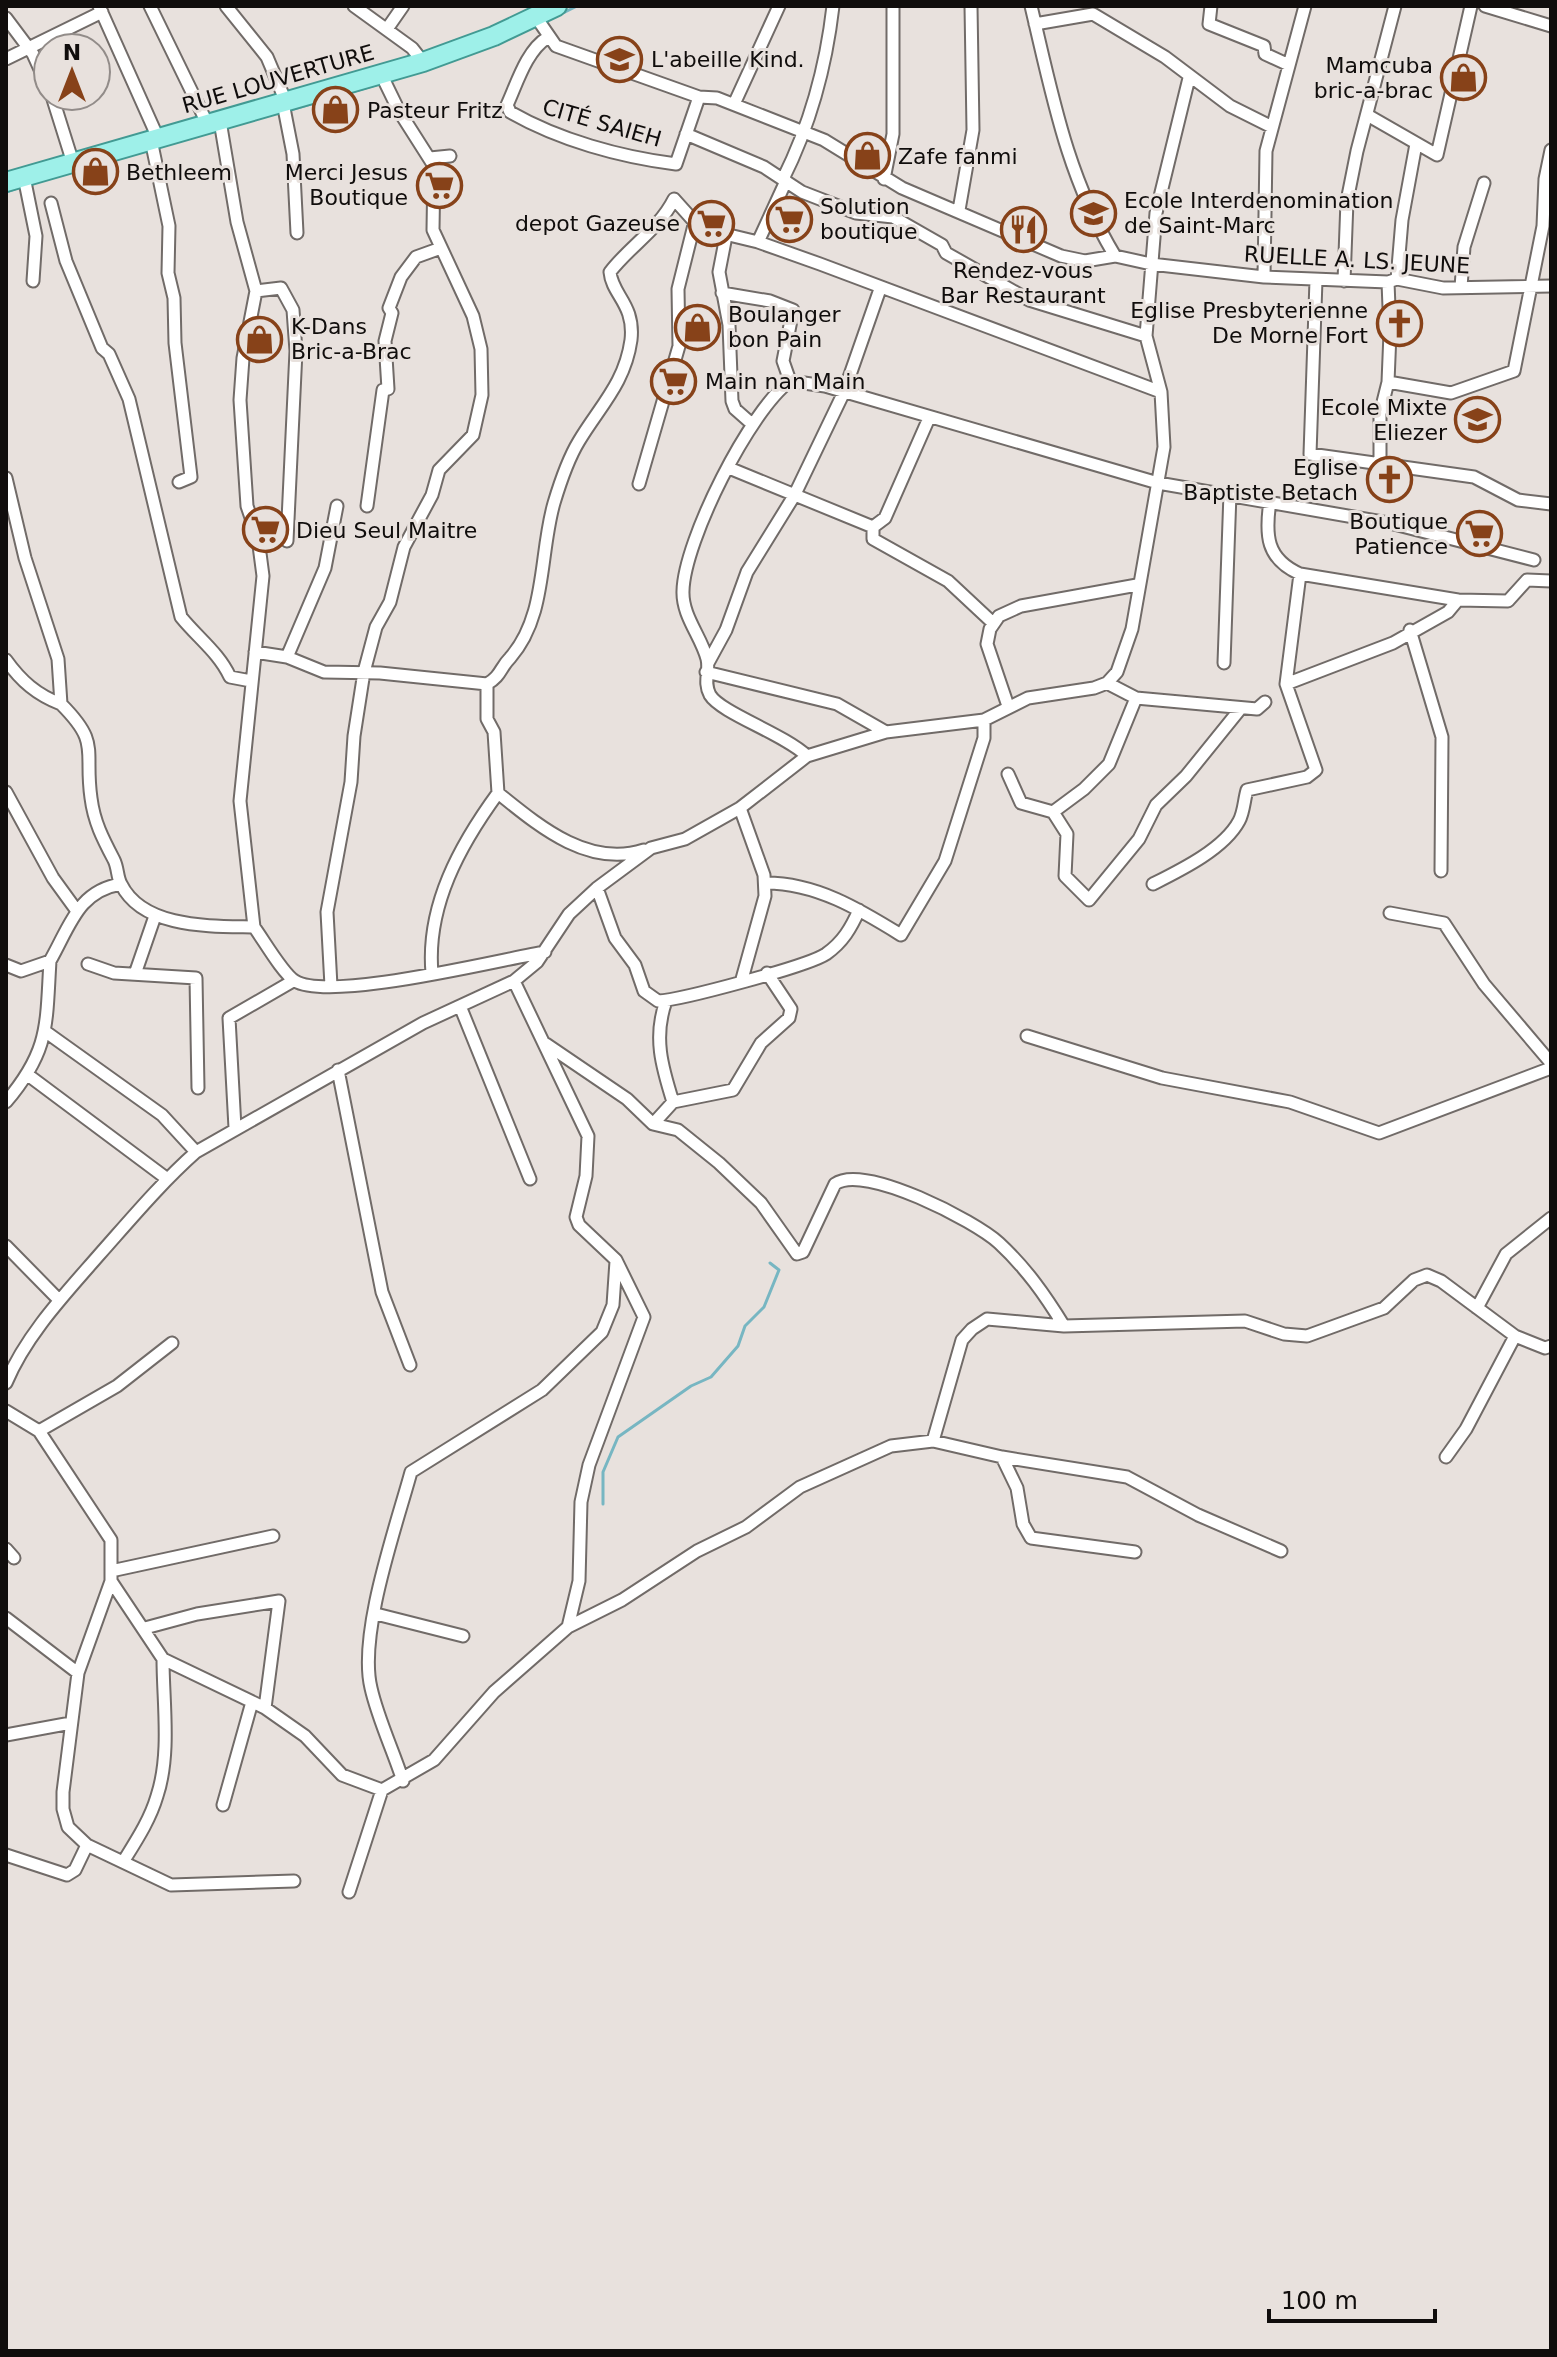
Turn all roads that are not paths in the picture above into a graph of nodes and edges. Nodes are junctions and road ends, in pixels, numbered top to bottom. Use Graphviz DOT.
graph roads {
  1 [pos="150,6"];
  2 [pos="226,6"];
  3 [pos="354,6"];
  4 [pos="403,6"];
  5 [pos="557,6"];
  6 [pos="779,6"];
  7 [pos="833,6"];
  8 [pos="893,6"];
  9 [pos="971,6"];
  10 [pos="1031,6"];
  11 [pos="1211,6"];
  12 [pos="1305,6"];
  13 [pos="1395,6"];
  14 [pos="1471,6"];
  15 [pos="1485,6"];
  16 [pos="101,9"];
  17 [pos="536,17"];
  18 [pos="6,18"];
  19 [pos="1035,24"];
  20 [pos="1551,26"];
  21 [pos="387,29"];
  22 [pos="547,38"];
  23 [pos="29,49"];
  24 [pos="32,55"];
  25 [pos="6,59"];
  26 [pos="423,62"];
  27 [pos="1289,65"];
  28 [pos="1189,78"];
  29 [pos="385,81"];
  30 [pos="699,97"];
  31 [pos="735,102"];
  32 [pos="285,107"];
  33 [pos="57,112"];
  34 [pos="1369,116"];
  35 [pos="218,126"];
  36 [pos="1270,126"];
  37 [pos="804,131"];
  38 [pos="686,134"];
  39 [pos="154,144"];
  40 [pos="1416,144"];
  41 [pos="1551,150"];
  42 [pos="450,156"];
  43 [pos="430,158"];
  44 [pos="73,163"];
  45 [pos="884,179"];
  46 [pos="15,180"];
  47 [pos="785,180"];
  48 [pos="1484,183"];
  49 [pos="51,203"];
  50 [pos="959,210"];
  51 [pos="694,225"];
  52 [pos="297,233"];
  53 [pos="726,236"];
  54 [pos="758,242"];
  55 [pos="441,248"];
  56 [pos="1115,256"];
  57 [pos="1151,264"];
  58 [pos="1264,277"];
  59 [pos="1316,280"];
  60 [pos="33,281"];
  61 [pos="1344,281"];
  62 [pos="1393,281"];
  63 [pos="1531,285"];
  64 [pos="1551,286"];
  65 [pos="1461,287"];
  66 [pos="880,289"];
  67 [pos="256,291"];
  68 [pos="722,293"];
  69 [pos="1146,336"];
  70 [pos="790,381"];
  71 [pos="1388,382"];
  72 [pos="844,392"];
  73 [pos="1161,392"];
  74 [pos="929,418"];
  75 [pos="752,424"];
  76 [pos="1380,465"];
  77 [pos="729,468"];
  78 [pos="6,478"];
  79 [pos="179,482"];
  80 [pos="1158,483"];
  81 [pos="639,484"];
  82 [pos="1230,493"];
  83 [pos="794,496"];
  84 [pos="1270,501"];
  85 [pos="1551,504"];
  86 [pos="337,506"];
  87 [pos="367,506"];
  88 [pos="873,527"];
  89 [pos="287,541"];
  90 [pos="1534,560"];
  91 [pos="1300,574"];
  92 [pos="1551,581"];
  93 [pos="1137,585"];
  94 [pos="1458,600"];
  95 [pos="993,623"];
  96 [pos="1410,630"];
  97 [pos="255,652"];
  98 [pos="287,657"];
  99 [pos="6,660"];
  100 [pos="1224,663"];
  101 [pos="707,668"];
  102 [pos="364,672"];
  103 [pos="251,681"];
  104 [pos="1107,683"];
  105 [pos="487,684"];
  106 [pos="1286,684"];
  107 [pos="1136,698"];
  108 [pos="1265,702"];
  109 [pos="61,704"];
  110 [pos="1008,706"];
  111 [pos="1241,708"];
  112 [pos="984,720"];
  113 [pos="886,732"];
  114 [pos="807,756"];
  115 [pos="1008,774"];
  116 [pos="6,792"];
  117 [pos="498,793"];
  118 [pos="740,808"];
  119 [pos="1053,812"];
  120 [pos="651,848"];
  121 [pos="1441,871"];
  122 [pos="766,883"];
  123 [pos="121,884"];
  124 [pos="1153,884"];
  125 [pos="597,888"];
  126 [pos="859,910"];
  127 [pos="77,911"];
  128 [pos="1390,913"];
  129 [pos="155,916"];
  130 [pos="254,927"];
  131 [pos="545,952"];
  132 [pos="50,961"];
  133 [pos="88,964"];
  134 [pos="6,965"];
  135 [pos="21,971"];
  136 [pos="432,973"];
  137 [pos="767,973"];
  138 [pos="135,974"];
  139 [pos="742,979"];
  140 [pos="6,980"];
  141 [pos="293,981"];
  142 [pos="514,981"];
  143 [pos="331,986"];
  144 [pos="666,1001"];
  145 [pos="460,1006"];
  146 [pos="46,1032"];
  147 [pos="1027,1036"];
  148 [pos="546,1044"];
  149 [pos="1551,1066"];
  150 [pos="338,1070"];
  151 [pos="28,1075"];
  152 [pos="198,1088"];
  153 [pos="6,1102"];
  154 [pos="673,1102"];
  155 [pos="653,1124"];
  156 [pos="235,1128"];
  157 [pos="196,1152"];
  158 [pos="166,1178"];
  159 [pos="530,1179"];
  160 [pos="1551,1218"];
  161 [pos="6,1246"];
  162 [pos="616,1260"];
  163 [pos="59,1300"];
  164 [pos="1477,1308"];
  165 [pos="1064,1326"];
  166 [pos="1515,1336"];
  167 [pos="172,1343"];
  168 [pos="1551,1346"];
  169 [pos="10,1358"];
  170 [pos="410,1365"];
  171 [pos="6,1383"];
  172 [pos="6,1411"];
  173 [pos="39,1431"];
  174 [pos="933,1441"];
  175 [pos="1002,1457"];
  176 [pos="1446,1457"];
  177 [pos="273,1536"];
  178 [pos="1281,1551"];
  179 [pos="1135,1552"];
  180 [pos="111,1576"];
  181 [pos="376,1614"];
  182 [pos="6,1618"];
  183 [pos="568,1627"];
  184 [pos="145,1628"];
  185 [pos="463,1636"];
  186 [pos="163,1659"];
  187 [pos="78,1673"];
  188 [pos="252,1702"];
  189 [pos="265,1708"];
  190 [pos="71,1723"];
  191 [pos="6,1735"];
  192 [pos="403,1781"];
  193 [pos="382,1790"];
  194 [pos="223,1805"];
  195 [pos="87,1845"];
  196 [pos="6,1855"];
  197 [pos="123,1862"];
  198 [pos="294,1881"];
  199 [pos="349,1892"];
  1 -- 35 [label="street"];
  2 -- 32 [label="street"];
  3 -- 21 [label="street"];
  4 -- 21 [label="street"];
  5 -- 17 [label="main road, RUE LOUVERTURE"];
  6 -- 31 [label="street"];
  7 -- 37 [label="street"];
  8 -- 45 [label="street"];
  9 -- 50 [label="street"];
  10 -- 19 [label="street"];
  11 -- 27 [label="street"];
  12 -- 27 [label="street"];
  13 -- 34 [label="street"];
  14 -- 40 [label="street"];
  15 -- 20 [label="street"];
  16 -- 23 [label="street"];
  16 -- 39 [label="street"];
  17 -- 22 [label="street"];
  17 -- 26 [label="main road, RUE LOUVERTURE"];
  18 -- 23 [label="street"];
  19 -- 28 [label="street"];
  19 -- 56 [label="street"];
  21 -- 26 [label="street"];
  22 -- 30 [label="street, RUELLE A. LS. JEUNE"];
  22 -- 38 [label="street, CITÉ SAIEH"];
  23 -- 24 [label="street"];
  23 -- 25 [label="street"];
  26 -- 29 [label="main road, RUE LOUVERTURE"];
  27 -- 36 [label="street"];
  28 -- 36 [label="street"];
  28 -- 57 [label="street"];
  29 -- 32 [label="main road, RUE LOUVERTURE"];
  29 -- 43 [label="street"];
  30 -- 31 [label="street, RUELLE A. LS. JEUNE"];
  30 -- 38 [label="street"];
  31 -- 37 [label="street, RUELLE A. LS. JEUNE"];
  32 -- 35 [label="main road, RUE LOUVERTURE"];
  32 -- 52 [label="street"];
  33 -- 44 [label="street"];
  34 -- 40 [label="street"];
  34 -- 61 [label="street"];
  35 -- 39 [label="main road, RUE LOUVERTURE"];
  35 -- 67 [label="street"];
  36 -- 58 [label="street"];
  37 -- 45 [label="street, RUELLE A. LS. JEUNE"];
  37 -- 47 [label="street"];
  38 -- 47 [label="street"];
  39 -- 44 [label="main road, RUE LOUVERTURE"];
  39 -- 79 [label="street"];
  40 -- 62 [label="street"];
  41 -- 63 [label="street"];
  42 -- 43 [label="street"];
  43 -- 55 [label="street"];
  44 -- 46 [label="main road, RUE LOUVERTURE"];
  45 -- 50 [label="street, RUELLE A. LS. JEUNE"];
  46 -- 60 [label="street"];
  47 -- 54 [label="street"];
  47 -- 69 [label="street"];
  48 -- 65 [label="street"];
  49 -- 103 [label="street"];
  50 -- 56 [label="street, RUELLE A. LS. JEUNE"];
  51 -- 53 [label="street"];
  51 -- 81 [label="street"];
  51 -- 105 [label="street"];
  53 -- 54 [label="street"];
  53 -- 68 [label="street"];
  54 -- 66 [label="street"];
  55 -- 87 [label="street"];
  55 -- 102 [label="street"];
  56 -- 57 [label="street, RUELLE A. LS. JEUNE"];
  57 -- 58 [label="street, RUELLE A. LS. JEUNE"];
  57 -- 69 [label="street"];
  58 -- 59 [label="street, RUELLE A. LS. JEUNE"];
  59 -- 61 [label="street, RUELLE A. LS. JEUNE"];
  59 -- 76 [label="street"];
  61 -- 62 [label="street, RUELLE A. LS. JEUNE"];
  62 -- 65 [label="street, RUELLE A. LS. JEUNE"];
  62 -- 71 [label="street"];
  63 -- 64 [label="street, RUELLE A. LS. JEUNE"];
  63 -- 65 [label="street, RUELLE A. LS. JEUNE"];
  63 -- 71 [label="street"];
  66 -- 72 [label="street"];
  66 -- 73 [label="street"];
  67 -- 89 [label="street"];
  67 -- 97 [label="street"];
  68 -- 70 [label="street"];
  68 -- 75 [label="street"];
  69 -- 73 [label="street"];
  70 -- 72 [label="street"];
  70 -- 75 [label="street"];
  71 -- 76 [label="street"];
  72 -- 74 [label="street"];
  72 -- 83 [label="street"];
  73 -- 80 [label="street"];
  74 -- 80 [label="street"];
  74 -- 88 [label="street"];
  75 -- 77 [label="street"];
  76 -- 85 [label="street"];
  77 -- 83 [label="street"];
  77 -- 101 [label="street"];
  78 -- 109 [label="street"];
  80 -- 82 [label="street"];
  80 -- 93 [label="street"];
  82 -- 84 [label="street"];
  82 -- 100 [label="street"];
  83 -- 88 [label="street"];
  83 -- 101 [label="street"];
  84 -- 90 [label="street"];
  84 -- 91 [label="street"];
  86 -- 98 [label="street"];
  88 -- 95 [label="street"];
  91 -- 94 [label="street"];
  91 -- 106 [label="street"];
  92 -- 94 [label="street"];
  93 -- 95 [label="street"];
  93 -- 104 [label="street"];
  94 -- 96 [label="street"];
  95 -- 110 [label="street"];
  96 -- 106 [label="street"];
  96 -- 121 [label="street"];
  97 -- 98 [label="street"];
  97 -- 103 [label="street"];
  98 -- 102 [label="street"];
  99 -- 109 [label="street"];
  101 -- 113 [label="street"];
  101 -- 114 [label="street"];
  102 -- 105 [label="street"];
  102 -- 143 [label="street"];
  103 -- 130 [label="street"];
  104 -- 107 [label="street"];
  104 -- 110 [label="street"];
  105 -- 117 [label="street"];
  106 -- 124 [label="street"];
  107 -- 111 [label="street"];
  107 -- 119 [label="street"];
  108 -- 111 [label="street"];
  109 -- 123 [label="street"];
  110 -- 112 [label="street"];
  111 -- 119 [label="street"];
  112 -- 113 [label="street"];
  112 -- 126 [label="street"];
  113 -- 114 [label="street"];
  114 -- 118 [label="street"];
  115 -- 119 [label="street"];
  116 -- 127 [label="street"];
  117 -- 120 [label="street"];
  117 -- 136 [label="street"];
  118 -- 120 [label="street"];
  118 -- 122 [label="street"];
  120 -- 125 [label="street"];
  122 -- 126 [label="street"];
  122 -- 139 [label="street"];
  123 -- 127 [label="street"];
  123 -- 129 [label="street"];
  125 -- 131 [label="street"];
  125 -- 144 [label="street"];
  126 -- 137 [label="street"];
  127 -- 132 [label="street"];
  128 -- 149 [label="street"];
  129 -- 130 [label="street"];
  129 -- 138 [label="street"];
  130 -- 141 [label="street"];
  131 -- 136 [label="street"];
  131 -- 142 [label="street"];
  132 -- 135 [label="street"];
  132 -- 146 [label="street"];
  133 -- 138 [label="street"];
  134 -- 135 [label="street"];
  135 -- 140 [label="street"];
  136 -- 143 [label="street"];
  137 -- 139 [label="street"];
  137 -- 154 [label="street"];
  138 -- 152 [label="street"];
  139 -- 144 [label="street"];
  141 -- 143 [label="street"];
  141 -- 156 [label="street"];
  142 -- 145 [label="street"];
  142 -- 148 [label="street"];
  144 -- 154 [label="street"];
  145 -- 150 [label="street"];
  145 -- 159 [label="street"];
  146 -- 151 [label="street"];
  146 -- 157 [label="street"];
  147 -- 149 [label="street"];
  148 -- 155 [label="street"];
  148 -- 162 [label="street"];
  150 -- 156 [label="street"];
  150 -- 170 [label="street"];
  151 -- 153 [label="street"];
  151 -- 158 [label="street"];
  154 -- 155 [label="street"];
  155 -- 165 [label="street"];
  156 -- 157 [label="street"];
  157 -- 158 [label="street"];
  158 -- 163 [label="street"];
  160 -- 164 [label="street"];
  161 -- 163 [label="street"];
  162 -- 181 [label="street"];
  162 -- 183 [label="street"];
  163 -- 169 [label="street"];
  164 -- 165 [label="street"];
  164 -- 166 [label="street"];
  165 -- 174 [label="street"];
  166 -- 168 [label="street"];
  166 -- 176 [label="street"];
  167 -- 173 [label="street"];
  169 -- 171 [label="street"];
  172 -- 173 [label="street"];
  173 -- 180 [label="street"];
  174 -- 175 [label="street"];
  174 -- 183 [label="street"];
  175 -- 178 [label="street"];
  175 -- 179 [label="street"];
  177 -- 180 [label="street"];
  180 -- 184 [label="street"];
  180 -- 187 [label="street"];
  181 -- 185 [label="street"];
  181 -- 192 [label="street"];
  182 -- 187 [label="street"];
  183 -- 192 [label="street"];
  184 -- 186 [label="street"];
  184 -- 189 [label="street"];
  186 -- 188 [label="street"];
  186 -- 197 [label="street"];
  187 -- 190 [label="street"];
  188 -- 189 [label="street"];
  188 -- 194 [label="street"];
  189 -- 193 [label="street"];
  190 -- 191 [label="street"];
  190 -- 195 [label="street"];
  192 -- 193 [label="street"];
  193 -- 199 [label="street"];
  195 -- 196 [label="street"];
  195 -- 197 [label="street"];
  197 -- 198 [label="street"];
}
